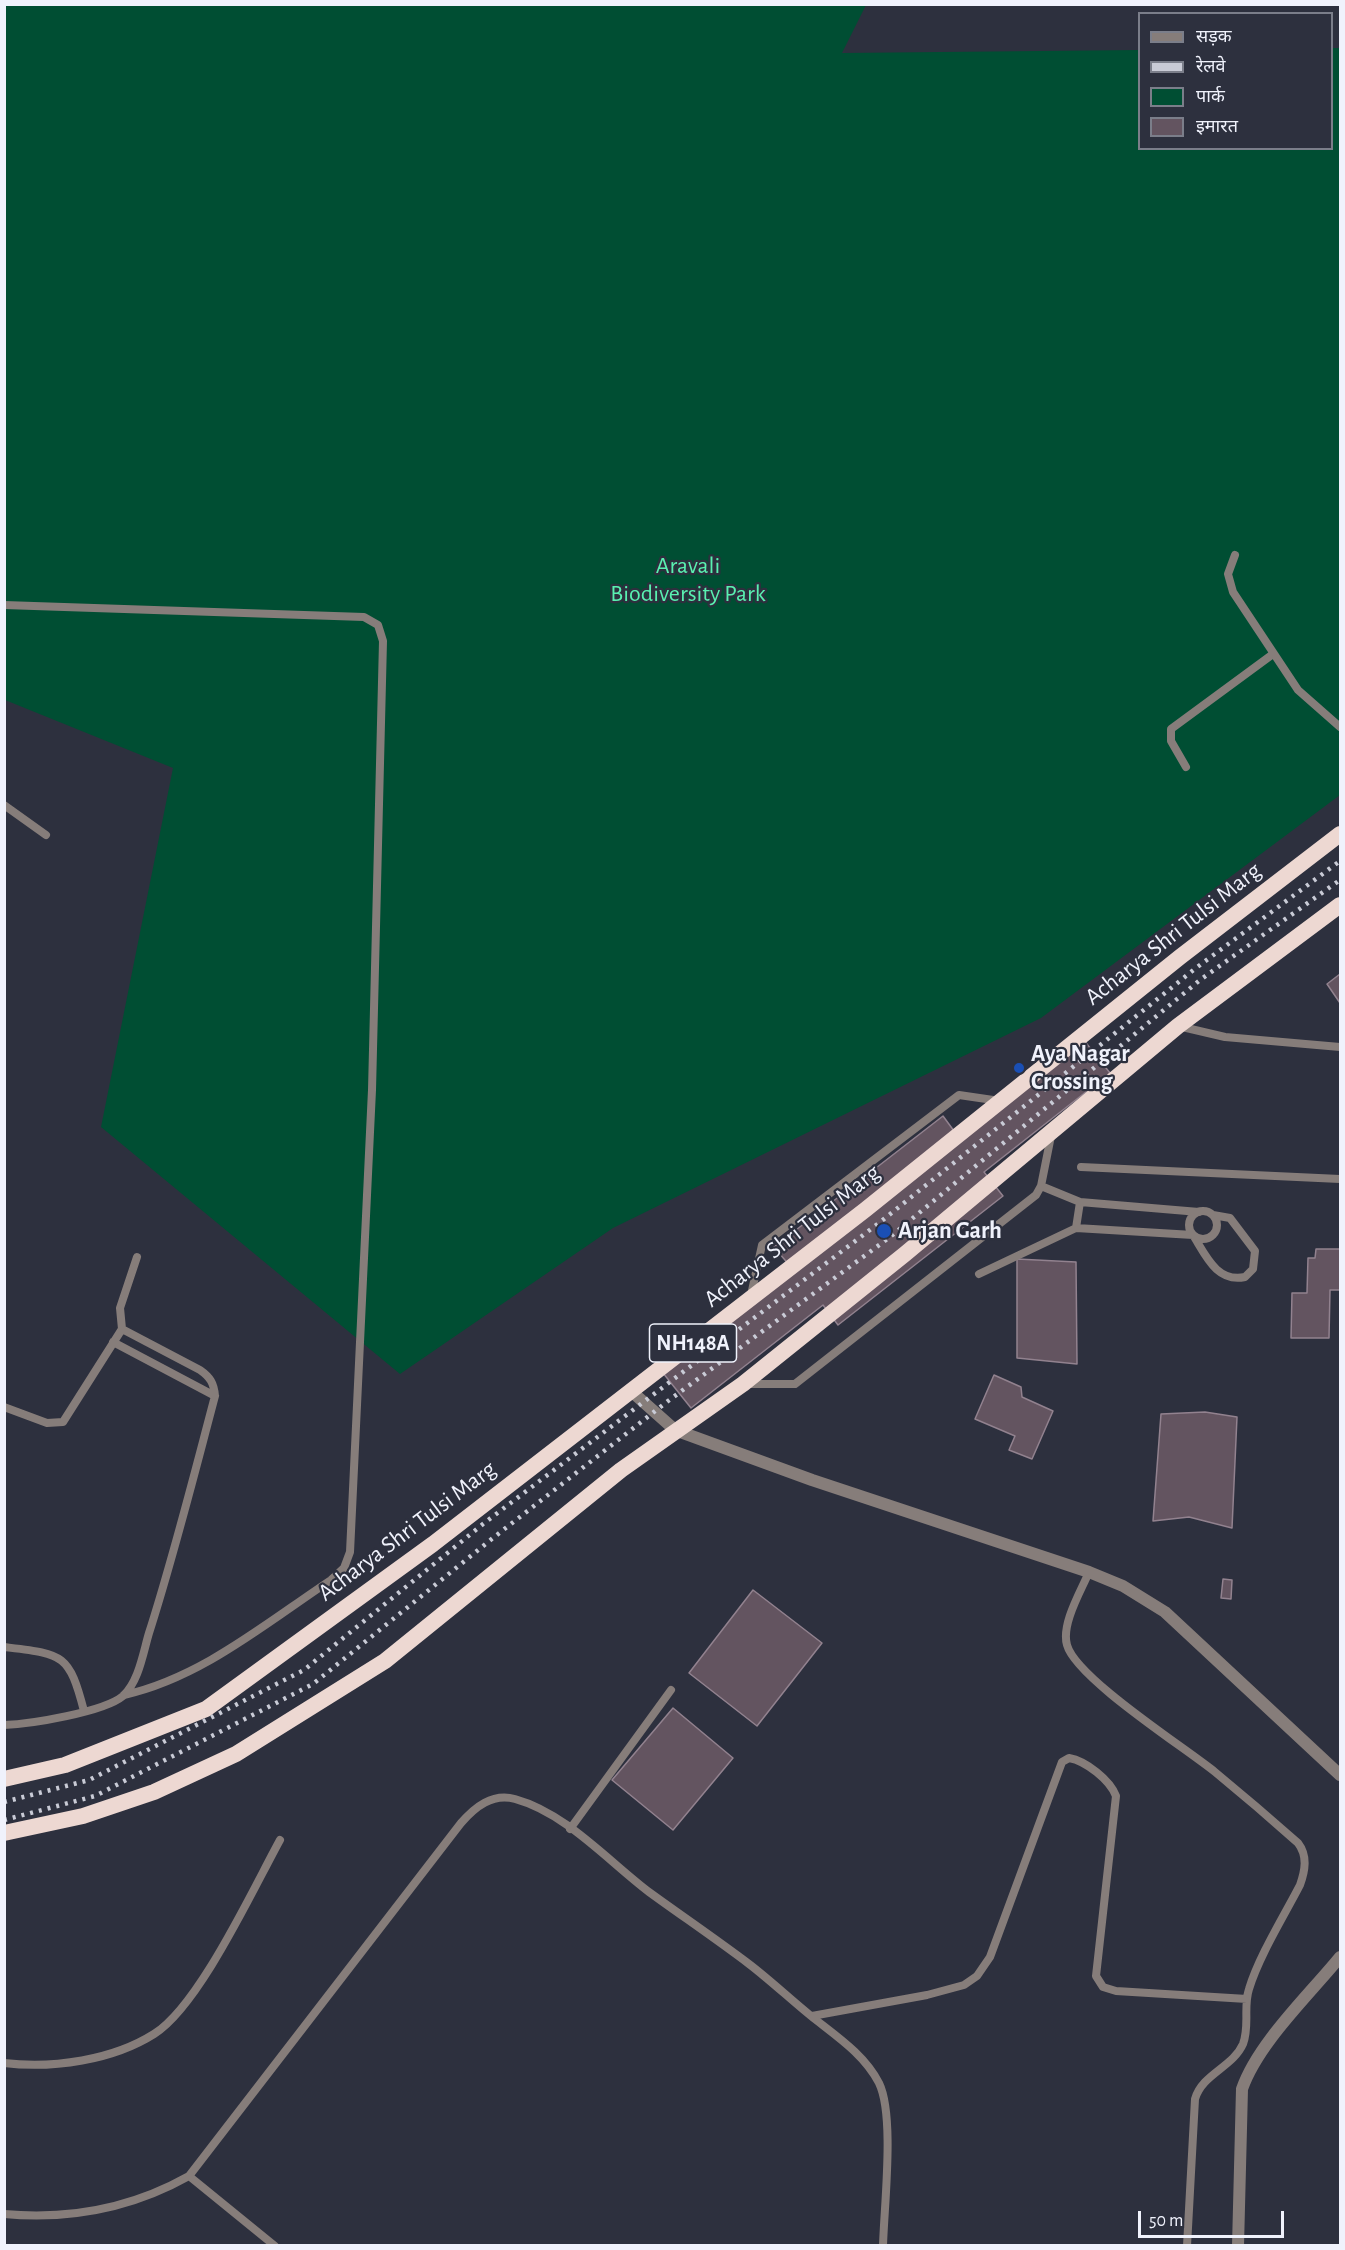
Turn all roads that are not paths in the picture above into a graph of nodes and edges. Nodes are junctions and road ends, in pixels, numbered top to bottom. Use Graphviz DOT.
graph roads {
  1 [pos="1235,555"];
  2 [pos="4,605"];
  3 [pos="1273,654"];
  4 [pos="1341,728"];
  5 [pos="1186,766"];
  6 [pos="4,805"];
  7 [pos="1341,834"];
  8 [pos="46,835"];
  9 [pos="1341,905"];
  10 [pos="1178,1026"];
  11 [pos="1341,1047"];
  12 [pos="1001,1101"];
  13 [pos="1052,1133"];
  14 [pos="1081,1167"];
  15 [pos="1341,1179"];
  16 [pos="1041,1186"];
  17 [pos="1080,1202"];
  18 [pos="1199,1212"];
  19 [pos="1213,1215"];
  20 [pos="1076,1228"];
  21 [pos="1193,1235"];
  22 [pos="138,1257"];
  23 [pos="979,1274"];
  24 [pos="750,1299"];
  25 [pos="122,1329"];
  26 [pos="113,1342"];
  27 [pos="743,1384"];
  28 [pos="630,1390"];
  29 [pos="215,1396"];
  30 [pos="4,1407"];
  31 [pos="675,1430"];
  32 [pos="1089,1572"];
  33 [pos="4,1647"];
  34 [pos="671,1690"];
  35 [pos="124,1695"];
  36 [pos="84,1711"];
  37 [pos="4,1725"];
  38 [pos="1341,1775"];
  39 [pos="4,1779"];
  40 [pos="570,1829"];
  41 [pos="4,1833"];
  42 [pos="280,1840"];
  43 [pos="1341,1957"];
  44 [pos="1247,1999"];
  45 [pos="812,2016"];
  46 [pos="4,2063"];
  47 [pos="189,2176"];
  48 [pos="4,2214"];
  49 [pos="275,2246"];
  50 [pos="883,2246"];
  51 [pos="1187,2246"];
  52 [pos="1238,2246"];
  1 -- 3 [label="lane"];
  2 -- 35 [label="lane"];
  3 -- 4 [label="lane"];
  3 -- 5 [label="lane"];
  6 -- 8 [label="lane"];
  7 -- 12 [label="highway, Acharya Shri Tulsi Marg / NH148A"];
  9 -- 10 [label="highway, NH148A"];
  10 -- 11 [label="lane"];
  10 -- 13 [label="highway, NH148A"];
  12 -- 24 [label="highway, Acharya Shri Tulsi Marg / NH148A"];
  12 -- 24 [label="lane"];
  13 -- 16 [label="lane"];
  13 -- 27 [label="highway, NH148A"];
  14 -- 15 [label="lane"];
  16 -- 17 [label="lane"];
  16 -- 27 [label="lane"];
  17 -- 18 [label="lane"];
  17 -- 20 [label="lane"];
  18 -- 19 [label="lane"];
  18 -- 21 [label="lane"];
  19 -- 21 [label="lane"];
  19 -- 21 [label="lane"];
  20 -- 21 [label="lane"];
  20 -- 23 [label="lane"];
  22 -- 25 [label="lane"];
  24 -- 28 [label="highway, Acharya Shri Tulsi Marg / NH148A"];
  25 -- 26 [label="lane"];
  25 -- 29 [label="lane"];
  26 -- 29 [label="lane"];
  26 -- 30 [label="lane"];
  27 -- 31 [label="highway, NH148A"];
  28 -- 31 [label="street"];
  28 -- 39 [label="highway, Acharya Shri Tulsi Marg / NH148A"];
  29 -- 35 [label="lane"];
  31 -- 32 [label="street"];
  31 -- 41 [label="highway, NH148A"];
  32 -- 38 [label="street"];
  32 -- 44 [label="lane"];
  33 -- 36 [label="lane"];
  34 -- 40 [label="lane"];
  35 -- 36 [label="lane"];
  36 -- 37 [label="lane"];
  40 -- 45 [label="lane"];
  40 -- 47 [label="lane"];
  42 -- 46 [label="lane"];
  43 -- 52 [label="street"];
  44 -- 45 [label="lane"];
  44 -- 51 [label="lane"];
  45 -- 50 [label="lane"];
  47 -- 48 [label="lane"];
  47 -- 49 [label="lane"];
}
